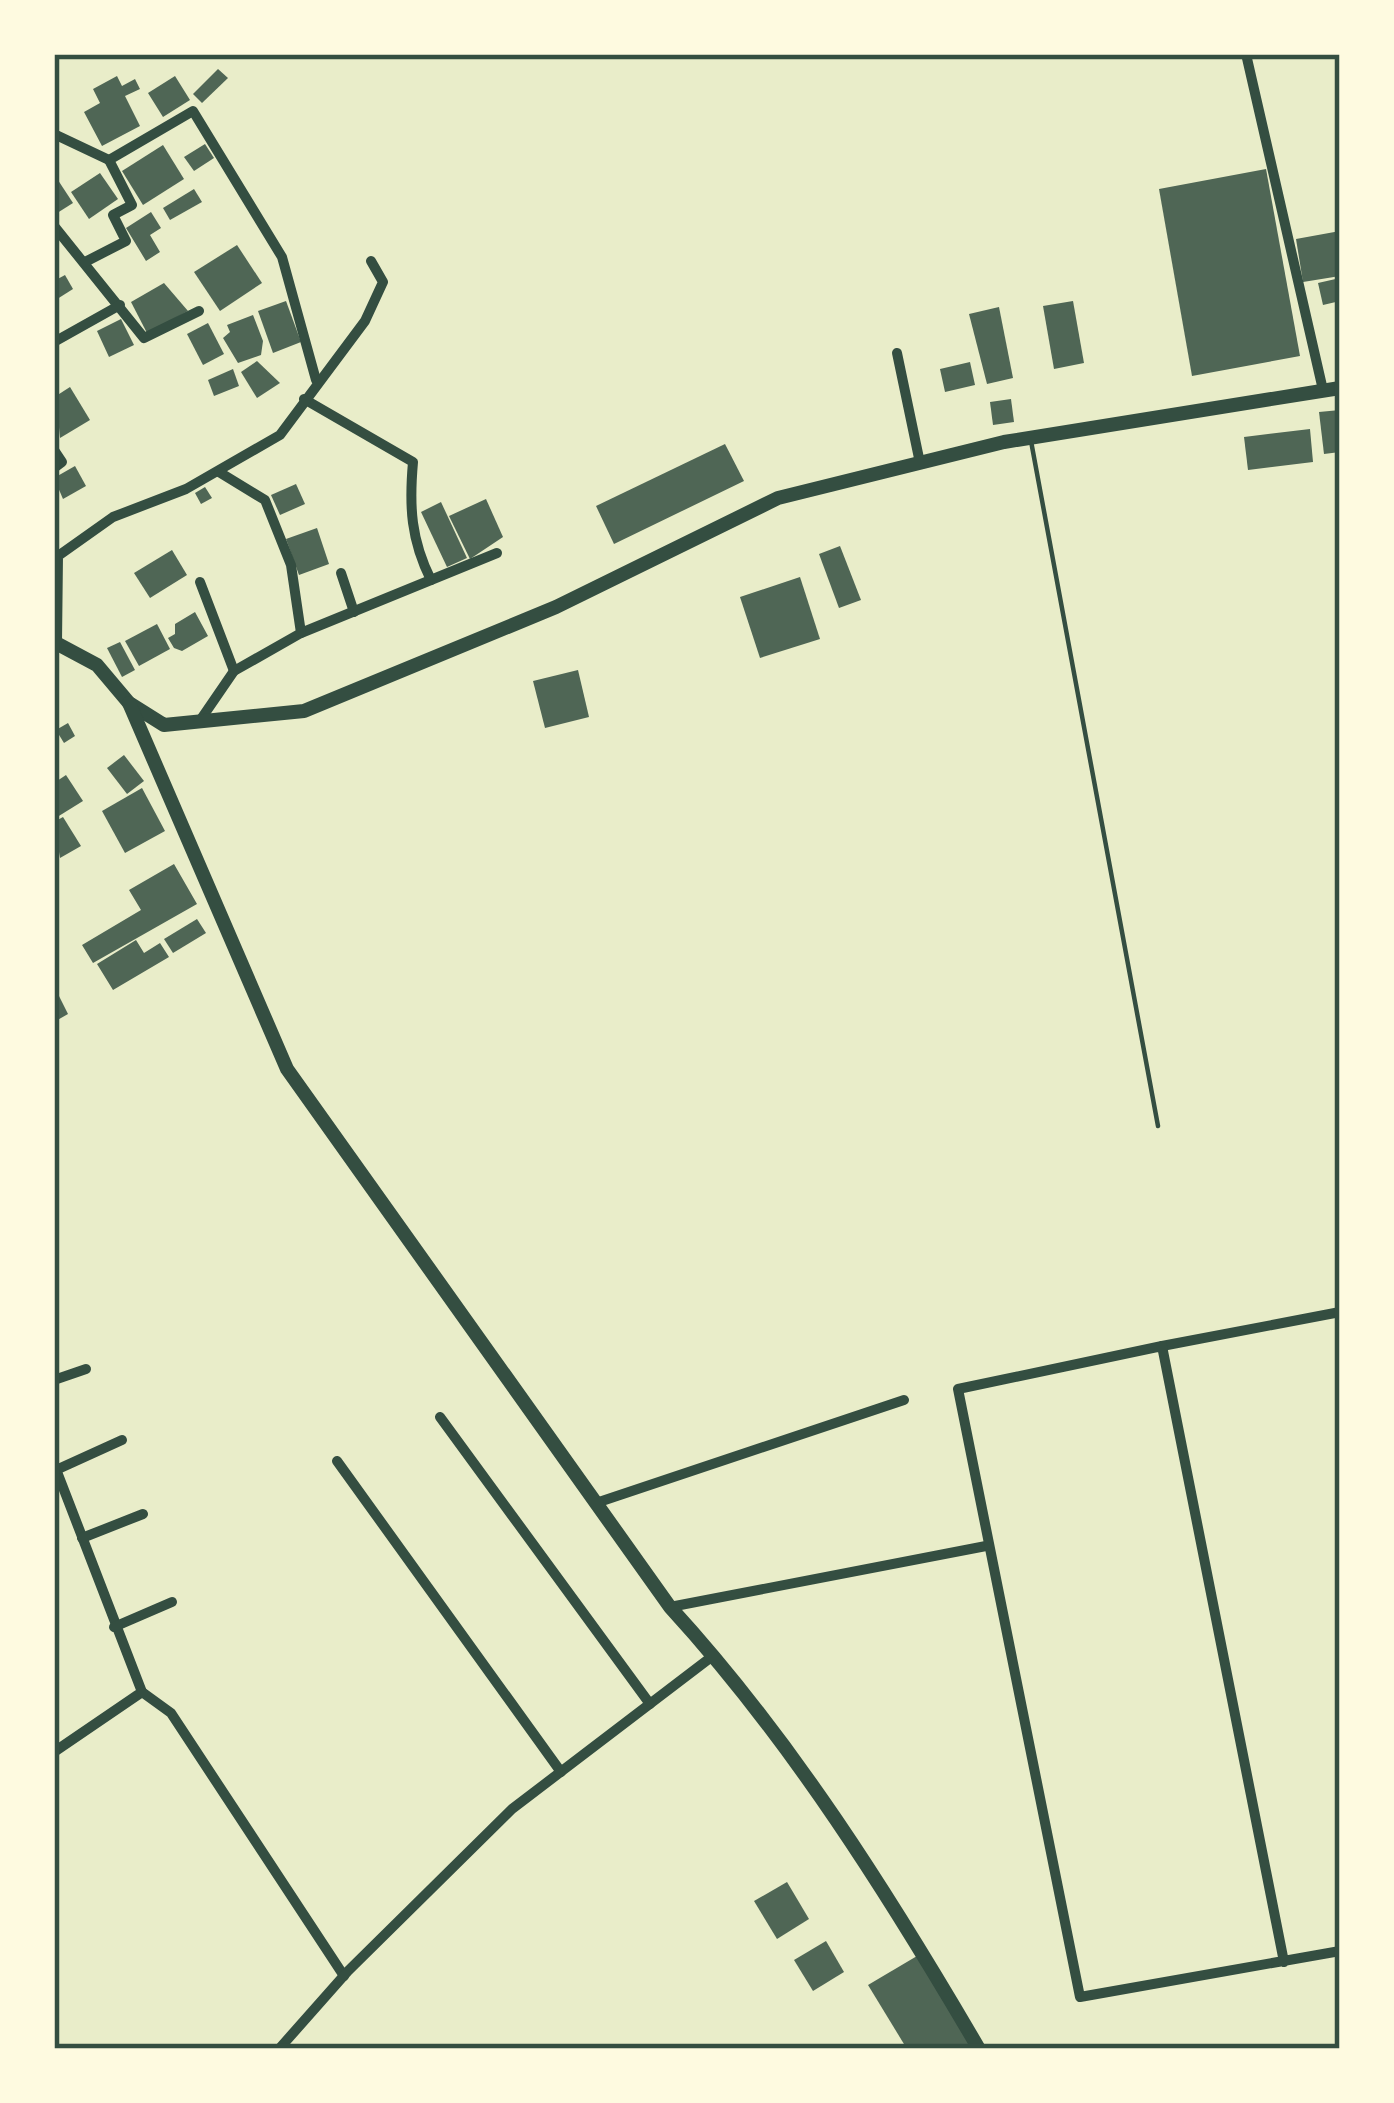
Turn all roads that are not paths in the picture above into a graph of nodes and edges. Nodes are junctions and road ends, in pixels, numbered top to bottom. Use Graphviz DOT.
graph roads {
  1 [pos="1246,54"];
  2 [pos="54,134"];
  3 [pos="109,160"];
  4 [pos="54,226"];
  5 [pos="371,261"];
  6 [pos="85,262"];
  7 [pos="120,305"];
  8 [pos="199,311"];
  9 [pos="54,342"];
  10 [pos="897,352"];
  11 [pos="316,380"];
  12 [pos="1340,388"];
  13 [pos="1323,389"];
  14 [pos="304,399"];
  15 [pos="1030,437"];
  16 [pos="54,450"];
  17 [pos="920,463"];
  18 [pos="54,468"];
  19 [pos="218,472"];
  20 [pos="56,553"];
  21 [pos="497,553"];
  22 [pos="341,573"];
  23 [pos="431,580"];
  24 [pos="200,582"];
  25 [pos="354,612"];
  26 [pos="301,633"];
  27 [pos="56,642"];
  28 [pos="234,671"];
  29 [pos="129,703"];
  30 [pos="197,725"];
  31 [pos="1158,1126"];
  32 [pos="54,1285"];
  33 [pos="54,1295"];
  34 [pos="1340,1312"];
  35 [pos="1162,1346"];
  36 [pos="86,1369"];
  37 [pos="54,1381"];
  38 [pos="904,1400"];
  39 [pos="440,1418"];
  40 [pos="122,1440"];
  41 [pos="337,1461"];
  42 [pos="55,1467"];
  43 [pos="596,1503"];
  44 [pos="143,1514"];
  45 [pos="82,1538"];
  46 [pos="986,1546"];
  47 [pos="172,1602"];
  48 [pos="670,1607"];
  49 [pos="114,1627"];
  50 [pos="714,1655"];
  51 [pos="142,1692"];
  52 [pos="650,1704"];
  53 [pos="54,1752"];
  54 [pos="561,1772"];
  55 [pos="1340,1951"];
  56 [pos="1284,1962"];
  57 [pos="344,1976"];
  58 [pos="279,2049"];
  59 [pos="980,2049"];
  1 -- 13 [label="street"];
  2 -- 3 [label="street"];
  3 -- 6 [label="street"];
  3 -- 11 [label="street"];
  4 -- 6 [label="street"];
  5 -- 11 [label="street"];
  6 -- 7 [label="street"];
  7 -- 8 [label="street"];
  7 -- 9 [label="street"];
  10 -- 17 [label="street"];
  11 -- 14 [label="street"];
  12 -- 13 [label="street"];
  13 -- 15 [label="street"];
  14 -- 19 [label="street"];
  14 -- 23 [label="street"];
  15 -- 17 [label="street"];
  15 -- 31 [label="lane"];
  16 -- 18 [label="street"];
  17 -- 30 [label="street"];
  19 -- 20 [label="street"];
  19 -- 26 [label="street"];
  20 -- 27 [label="street"];
  21 -- 23 [label="street"];
  22 -- 25 [label="street"];
  23 -- 25 [label="street"];
  24 -- 28 [label="street"];
  25 -- 26 [label="street"];
  26 -- 28 [label="street"];
  27 -- 29 [label="street"];
  28 -- 30 [label="street"];
  29 -- 30 [label="street"];
  29 -- 43 [label="street"];
  32 -- 33 [label="street"];
  34 -- 35 [label="street"];
  35 -- 46 [label="street"];
  35 -- 56 [label="street"];
  36 -- 37 [label="street"];
  38 -- 43 [label="street"];
  39 -- 52 [label="street"];
  40 -- 42 [label="street"];
  41 -- 54 [label="street"];
  42 -- 45 [label="street"];
  43 -- 48 [label="street"];
  44 -- 45 [label="street"];
  45 -- 49 [label="street"];
  46 -- 48 [label="street"];
  46 -- 56 [label="street"];
  47 -- 49 [label="street"];
  48 -- 50 [label="street"];
  49 -- 51 [label="street"];
  50 -- 52 [label="street"];
  50 -- 59 [label="street"];
  51 -- 53 [label="street"];
  51 -- 57 [label="street"];
  52 -- 54 [label="street"];
  54 -- 57 [label="street"];
  55 -- 56 [label="street"];
  57 -- 58 [label="street"];
}
